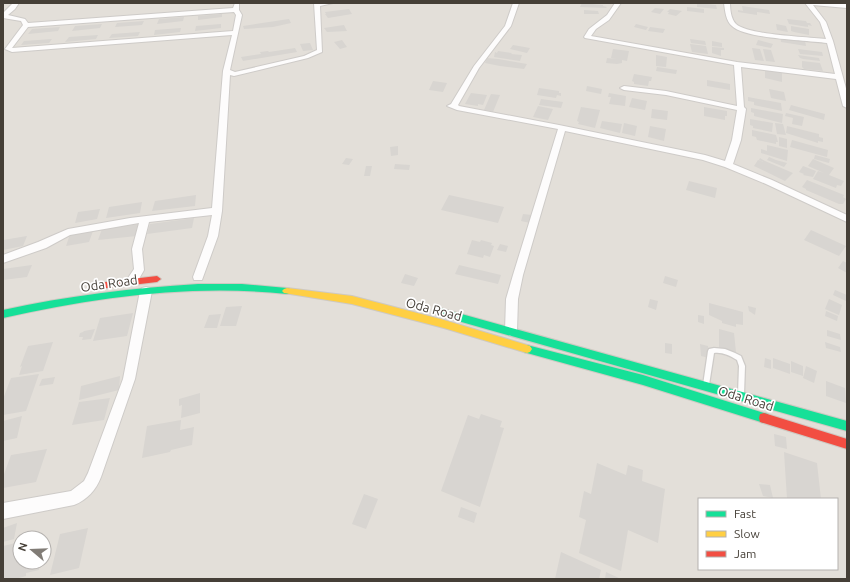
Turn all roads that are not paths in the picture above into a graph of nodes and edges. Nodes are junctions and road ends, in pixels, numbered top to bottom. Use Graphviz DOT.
graph roads {
  1 [pos="16,3"];
  2 [pos="237,3"];
  3 [pos="330,3"];
  4 [pos="516,3"];
  5 [pos="618,3"];
  6 [pos="727,3"];
  7 [pos="808,3"];
  8 [pos="317,4"];
  9 [pos="847,6"];
  10 [pos="236,10"];
  11 [pos="3,16"];
  12 [pos="26,26"];
  13 [pos="236,32"];
  14 [pos="830,41"];
  15 [pos="736,64"];
  16 [pos="227,72"];
  17 [pos="840,77"];
  18 [pos="624,88"];
  19 [pos="847,106"];
  20 [pos="742,109"];
  21 [pos="562,128"];
  22 [pos="728,165"];
  23 [pos="217,211"];
  24 [pos="847,219"];
  25 [pos="144,220"];
  26 [pos="3,258"];
  27 [pos="198,277"];
  28 [pos="219,278"];
  29 [pos="247,278"];
  30 [pos="169,279"];
  31 [pos="261,279"];
  32 [pos="274,280"];
  33 [pos="131,281"];
  34 [pos="92,287"];
  35 [pos="146,291"];
  36 [pos="429,309"];
  37 [pos="3,314"];
  38 [pos="511,331"];
  39 [pos="706,386"];
  40 [pos="741,397"];
  41 [pos="847,426"];
  42 [pos="847,444"];
  43 [pos="3,511"];
  1 -- 11 [label="street"];
  2 -- 10 [label="street"];
  3 -- 8 [label="street"];
  4 -- 21 [label="street"];
  5 -- 15 [label="street"];
  6 -- 14 [label="street"];
  7 -- 9 [label="street"];
  7 -- 14 [label="street"];
  8 -- 16 [label="street"];
  10 -- 12 [label="street"];
  10 -- 13 [label="street"];
  11 -- 12 [label="street"];
  12 -- 13 [label="street"];
  13 -- 16 [label="street"];
  14 -- 17 [label="street"];
  15 -- 17 [label="street"];
  15 -- 20 [label="street"];
  16 -- 23 [label="street"];
  17 -- 19 [label="street"];
  18 -- 20 [label="street"];
  20 -- 22 [label="street"];
  21 -- 22 [label="street"];
  21 -- 38 [label="street"];
  22 -- 24 [label="street"];
  23 -- 25 [label="street"];
  23 -- 27 [label="street"];
  25 -- 26 [label="street"];
  25 -- 33 [label="street"];
  28 -- 29 [label="street"];
  30 -- 33 [label="street, Oda Road"];
  31 -- 32 [label="street"];
  33 -- 34 [label="street, Oda Road"];
  35 -- 37 [label="street, Oda Road"];
  35 -- 42 [label="street, Oda Road"];
  35 -- 43 [label="street"];
  36 -- 38 [label="street, Oda Road"];
  38 -- 39 [label="street, Oda Road"];
  39 -- 40 [label="street, Oda Road"];
  39 -- 40 [label="lane"];
  40 -- 41 [label="street, Oda Road"];
}
